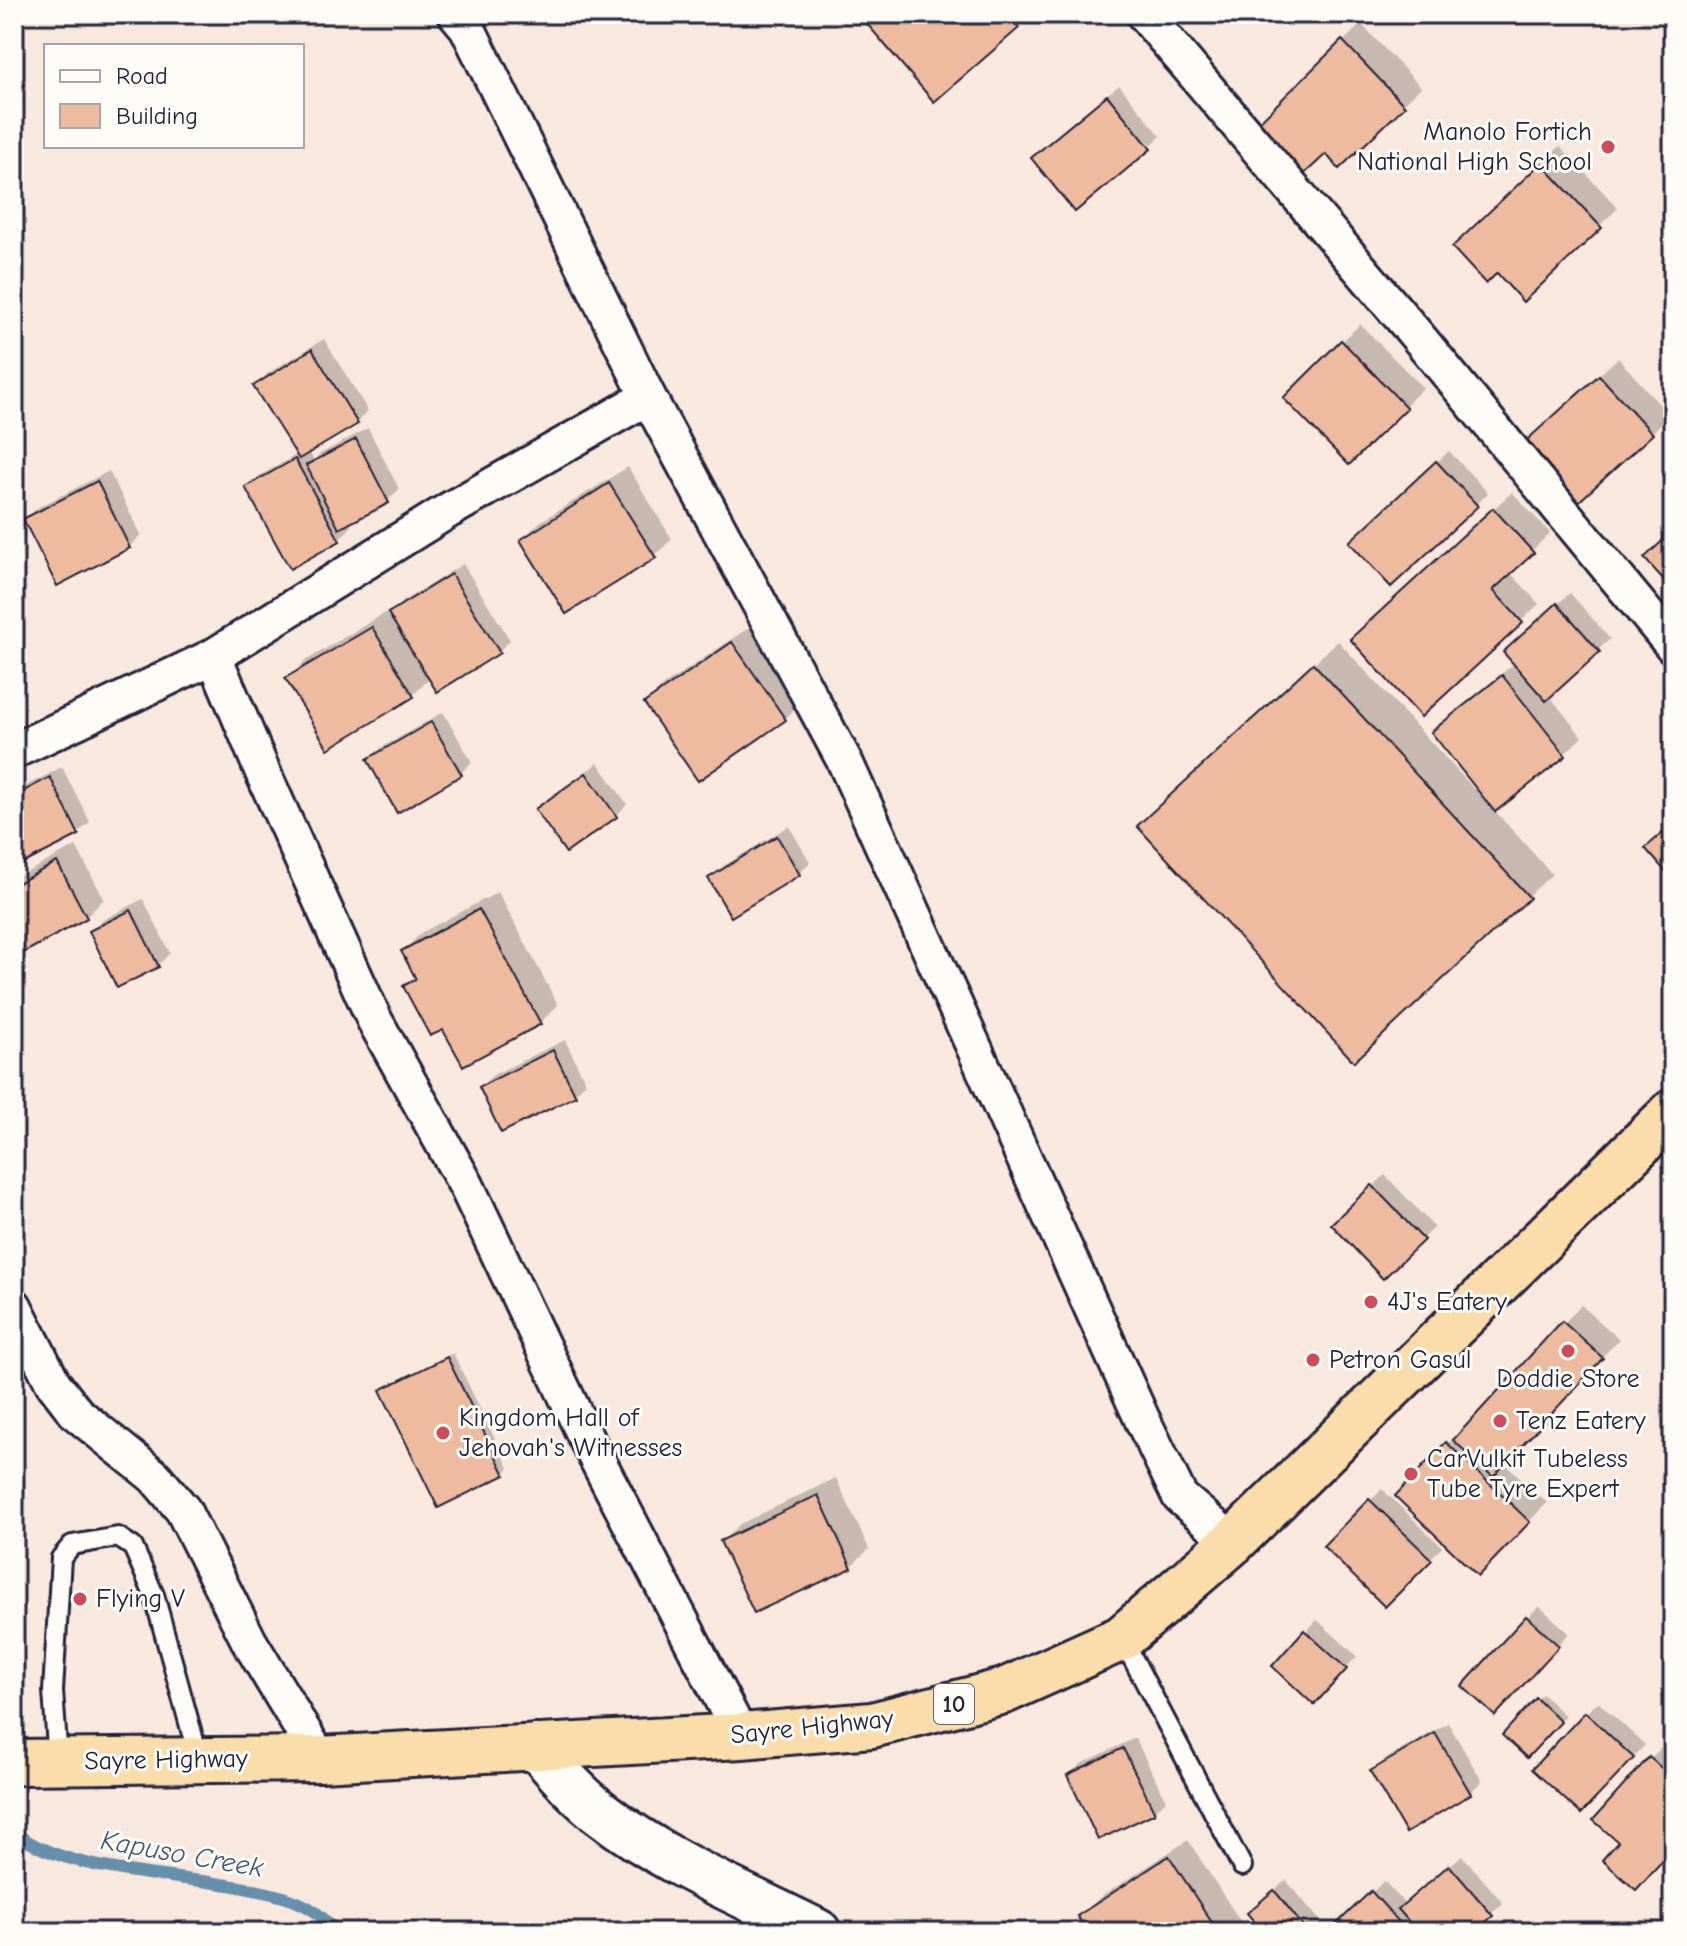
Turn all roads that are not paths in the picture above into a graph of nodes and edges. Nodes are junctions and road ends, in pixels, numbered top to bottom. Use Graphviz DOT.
graph roads {
  1 [pos="456,14"];
  2 [pos="1144,14"];
  3 [pos="648,397"];
  4 [pos="1673,646"];
  5 [pos="214,656"];
  6 [pos="14,751"];
  7 [pos="1673,1112"];
  8 [pos="14,1306"];
  9 [pos="1233,1542"];
  10 [pos="1122,1638"];
  11 [pos="741,1736"];
  12 [pos="536,1747"];
  13 [pos="199,1759"];
  14 [pos="320,1759"];
  15 [pos="58,1761"];
  16 [pos="14,1762"];
  17 [pos="1242,1866"];
  18 [pos="818,1932"];
  1 -- 3 [label="street"];
  2 -- 4 [label="street"];
  3 -- 5 [label="street"];
  3 -- 9 [label="street"];
  5 -- 6 [label="street"];
  5 -- 11 [label="street"];
  7 -- 9 [label="highway, Sayre Highway / 10"];
  8 -- 14 [label="street"];
  9 -- 10 [label="highway, Sayre Highway / 10"];
  10 -- 11 [label="highway, Sayre Highway / 10"];
  10 -- 17 [label="lane"];
  11 -- 12 [label="highway, Sayre Highway / 10"];
  12 -- 14 [label="highway, Sayre Highway / 10"];
  12 -- 18 [label="street"];
  13 -- 14 [label="highway, Sayre Highway / 10"];
  13 -- 15 [label="highway, Sayre Highway / 10"];
  13 -- 15 [label="lane"];
  15 -- 16 [label="highway, Sayre Highway / 10"];
}
